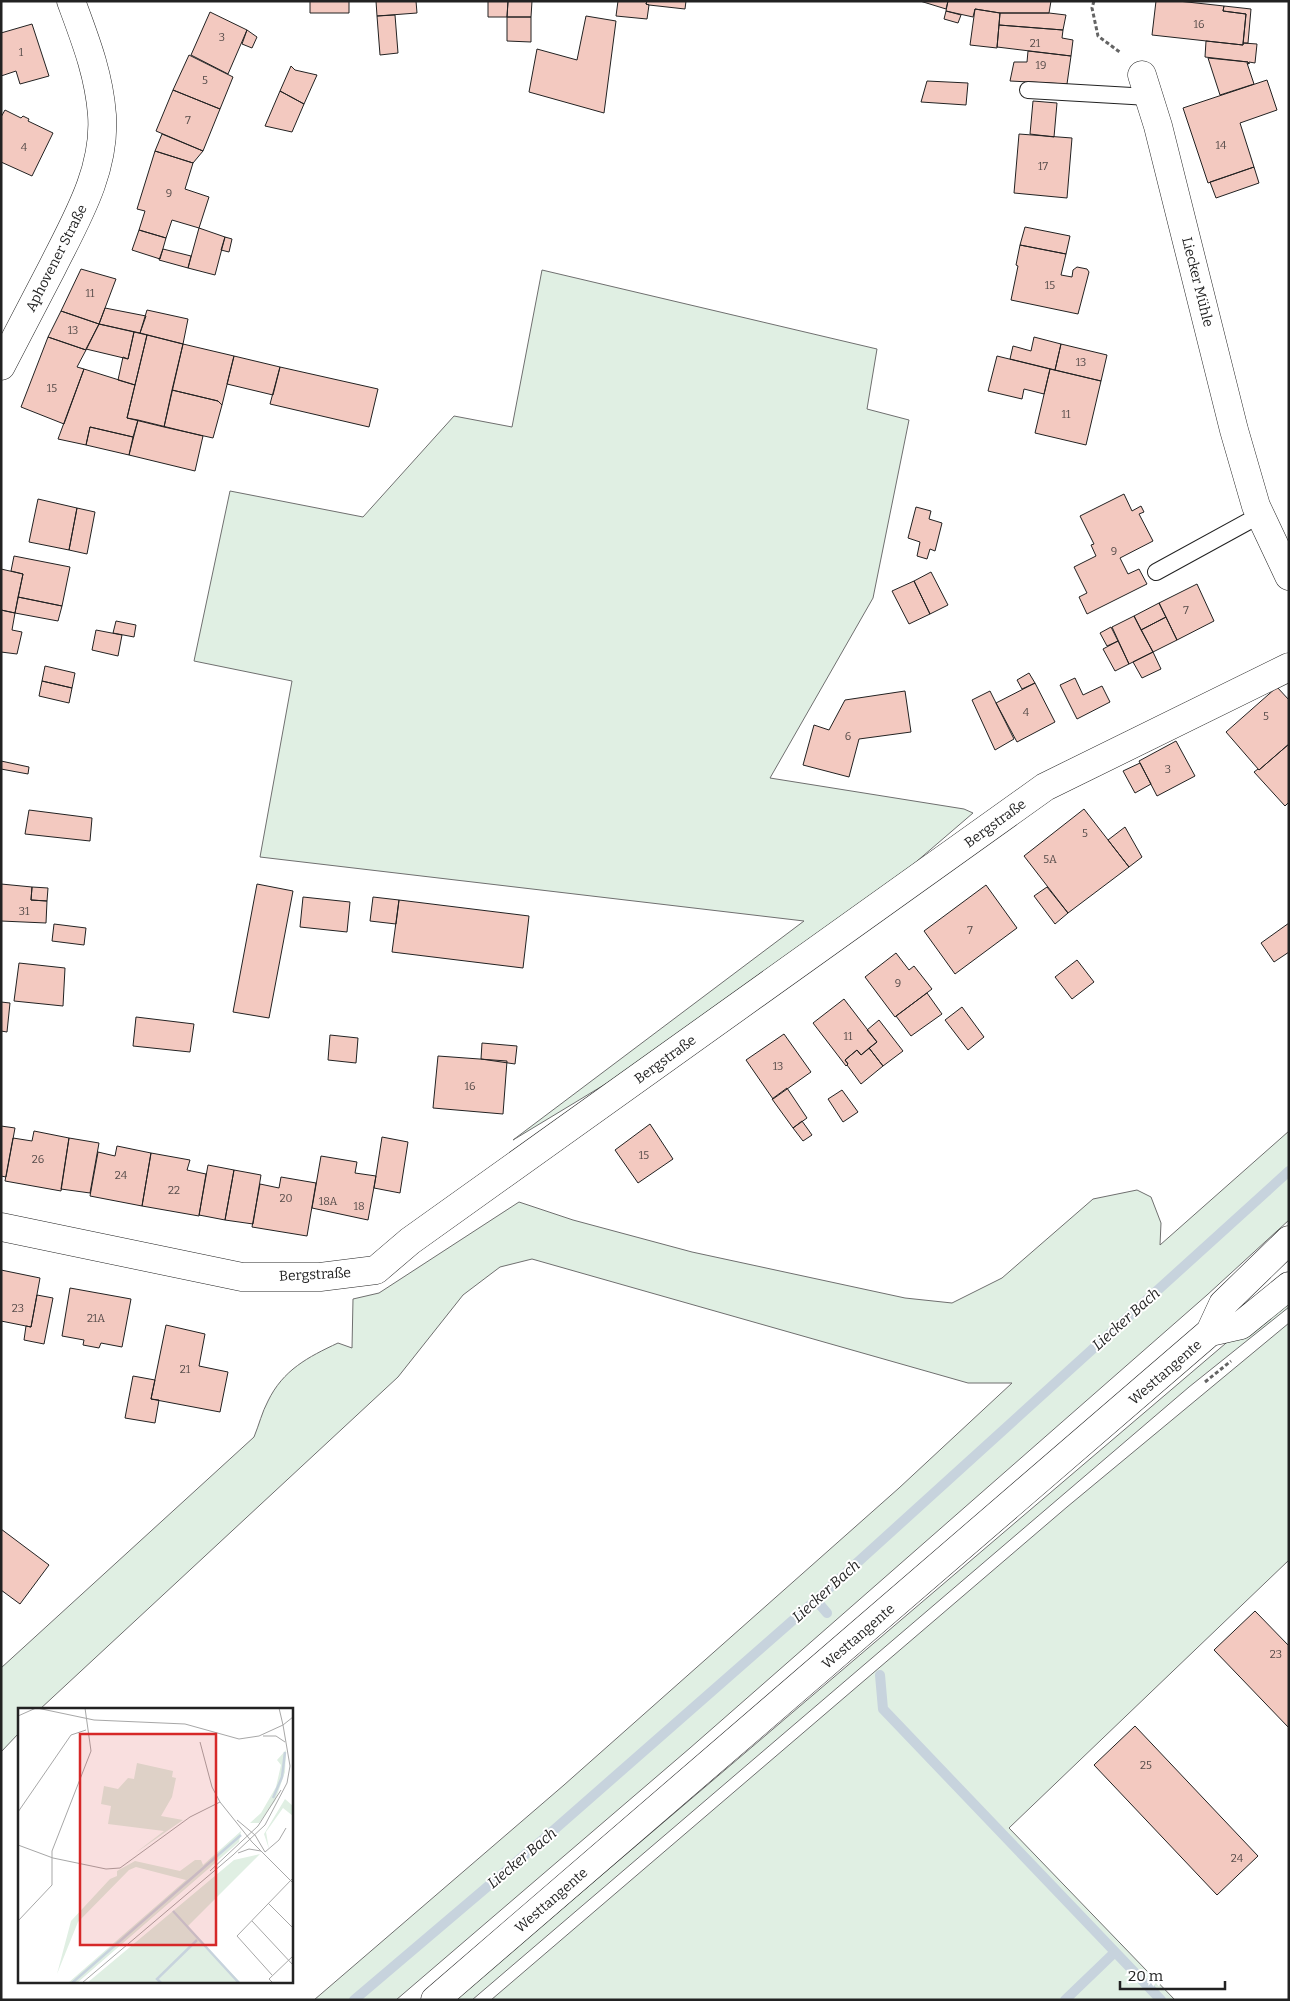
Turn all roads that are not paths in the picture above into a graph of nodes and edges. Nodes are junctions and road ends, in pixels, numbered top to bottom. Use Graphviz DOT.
graph roads {
  1 [pos="71,1"];
  2 [pos="1145,86"];
  3 [pos="1028,90"];
  4 [pos="1,366"];
  5 [pos="1260,515"];
  6 [pos="1156,572"];
  7 [pos="1289,576"];
  8 [pos="1289,667"];
  9 [pos="1,1227"];
  10 [pos="1289,1240"];
  11 [pos="1289,1286"];
  12 [pos="1210,1332"];
  13 [pos="435,2000"];
  1 -- 4 [label="street, Aphovener Straße"];
  2 -- 3 [label="lane"];
  2 -- 5 [label="street, Liecker Mühle"];
  5 -- 6 [label="lane"];
  5 -- 7 [label="street, Liecker Mühle"];
  8 -- 9 [label="street, Bergstraße"];
  10 -- 12 [label="street"];
  11 -- 12 [label="street, Westtangente"];
  12 -- 13 [label="street, Westtangente"];
}
